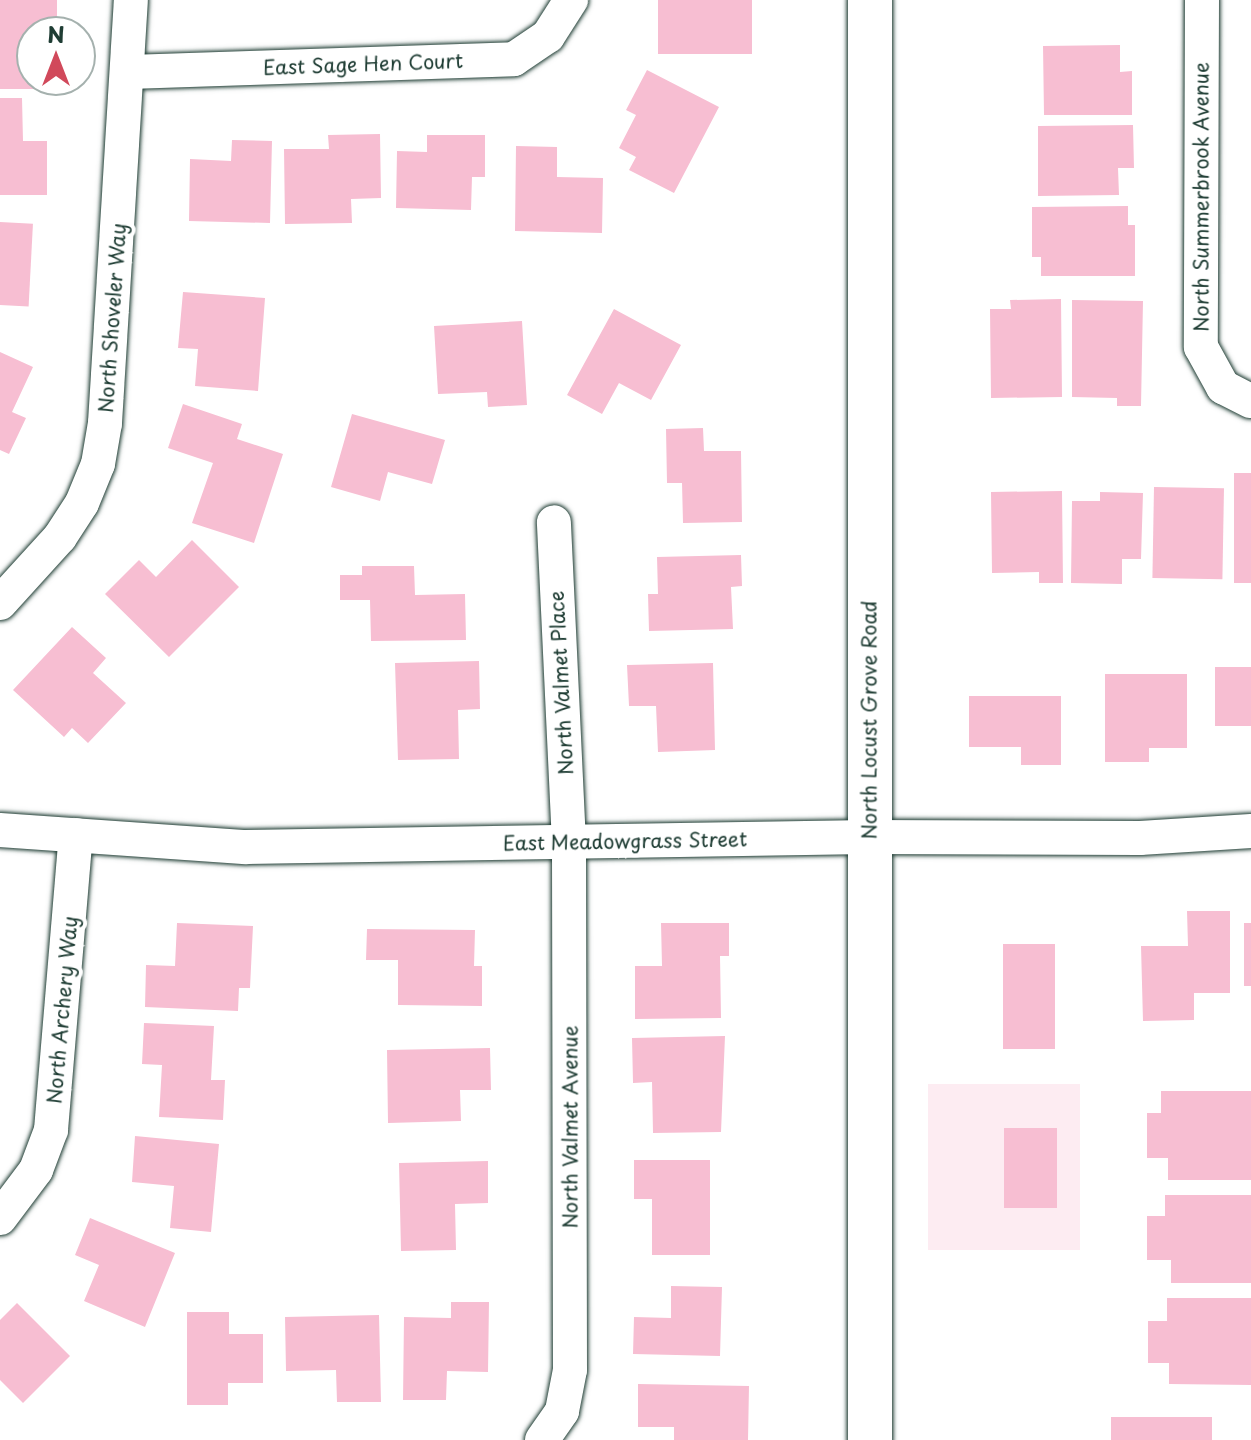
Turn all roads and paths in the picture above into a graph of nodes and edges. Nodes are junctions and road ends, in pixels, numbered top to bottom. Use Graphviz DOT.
graph roads {
  1 [pos="131,0"];
  2 [pos="571,0"];
  3 [pos="870,0"];
  4 [pos="1202,0"];
  5 [pos="129,72"];
  6 [pos="1237,394"];
  7 [pos="554,522"];
  8 [pos="0,603"];
  9 [pos="0,830"];
  10 [pos="1251,831"];
  11 [pos="76,835"];
  12 [pos="869,837"];
  13 [pos="569,843"];
  14 [pos="0,1218"];
  15 [pos="542,1440"];
  16 [pos="870,1440"];
  1 -- 5 [label="street, North Shoveler Way"];
  2 -- 5 [label="street, East Sage Hen Court"];
  3 -- 12 [label="main road, North Locust Grove Road"];
  4 -- 6 [label="street, North Summerbrook Avenue"];
  5 -- 8 [label="street, North Shoveler Way"];
  7 -- 13 [label="street, North Valmet Place"];
  9 -- 11 [label="street, East Meadowgrass Street"];
  10 -- 12 [label="street, East Meadowgrass Street"];
  11 -- 13 [label="street, East Meadowgrass Street"];
  11 -- 14 [label="street, North Archery Way"];
  12 -- 13 [label="street, East Meadowgrass Street"];
  12 -- 16 [label="main road, North Locust Grove Road"];
  13 -- 15 [label="street, North Valmet Avenue"];
}
